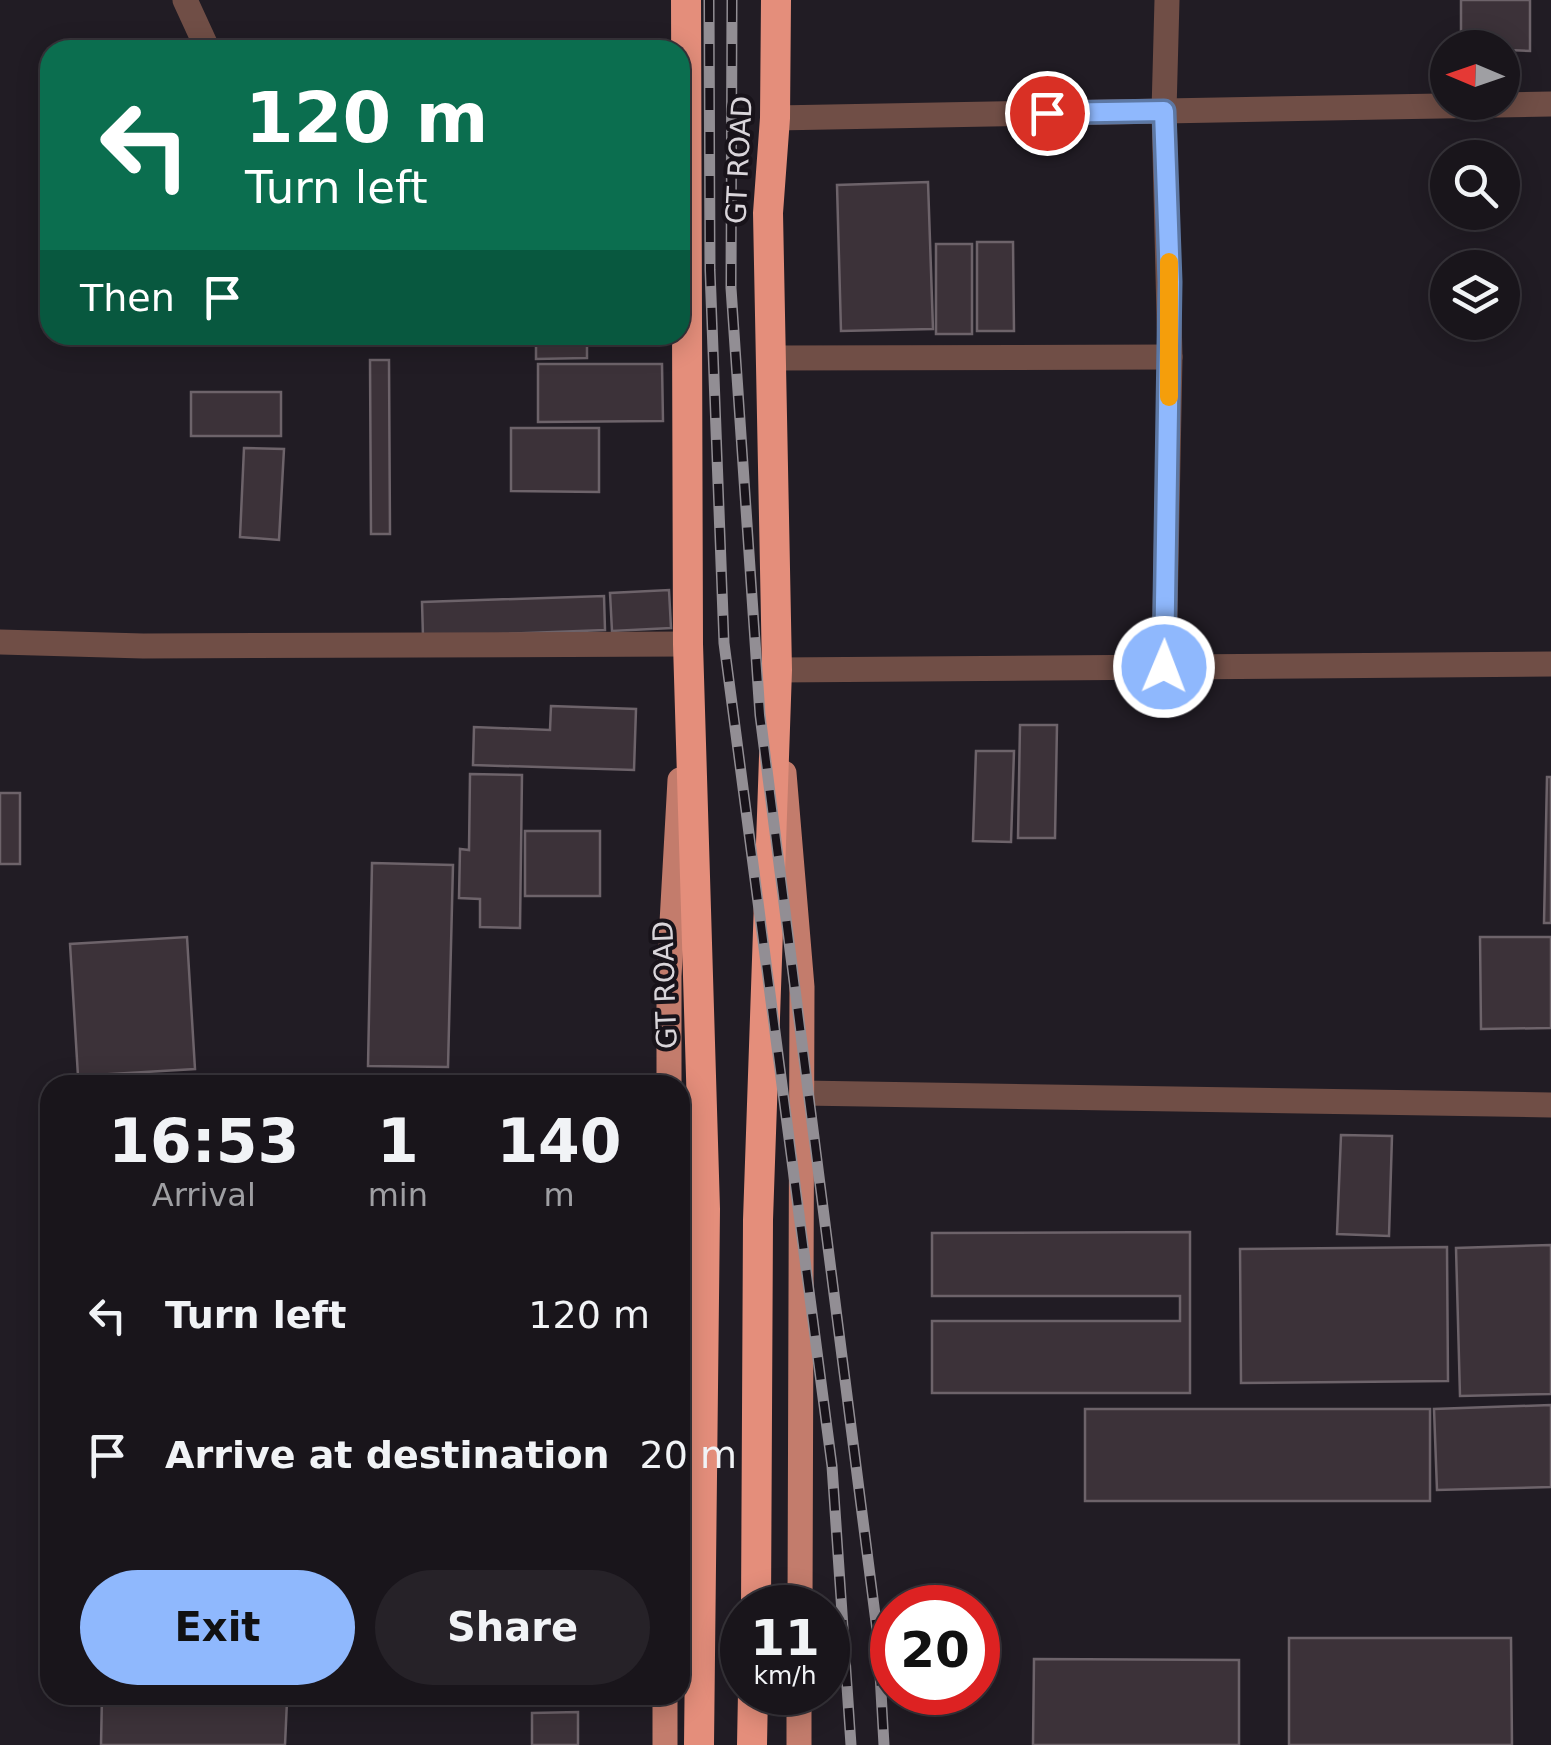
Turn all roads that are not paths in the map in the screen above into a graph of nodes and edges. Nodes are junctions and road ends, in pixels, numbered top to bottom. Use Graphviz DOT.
graph roads {
  1 [pos="185,0"];
  2 [pos="686,0"];
  3 [pos="776,0"];
  4 [pos="1167,0"];
  5 [pos="203,40"];
  6 [pos="685,40"];
  7 [pos="1551,104"];
  8 [pos="1164,111"];
  9 [pos="775,118"];
  10 [pos="685,345"];
  11 [pos="771,358"];
  12 [pos="1170,358"];
  13 [pos="0,642"];
  14 [pos="688,644"];
  15 [pos="1551,664"];
  16 [pos="1164,667"];
  17 [pos="777,676"];
  18 [pos="668,1075"];
  19 [pos="802,1094"];
  20 [pos="1551,1105"];
  21 [pos="757,1585"];
  22 [pos="800,1585"];
  23 [pos="665,1705"];
  24 [pos="753,1715"];
  25 [pos="799,1715"];
  26 [pos="665,1745"];
  27 [pos="698,1745"];
  28 [pos="752,1745"];
  29 [pos="799,1745"];
  1 -- 5 [label="street"];
  2 -- 6 [label="highway, GT ROAD"];
  3 -- 9 [label="highway, GT ROAD"];
  4 -- 8 [label="street"];
  7 -- 8 [label="street"];
  8 -- 9 [label="street"];
  8 -- 12 [label="street"];
  9 -- 11 [label="highway, GT ROAD"];
  10 -- 14 [label="highway, GT ROAD"];
  11 -- 12 [label="street"];
  11 -- 17 [label="highway, GT ROAD"];
  12 -- 16 [label="street"];
  13 -- 14 [label="street"];
  14 -- 18 [label="main road, GT ROAD"];
  14 -- 27 [label="highway, GT ROAD"];
  15 -- 16 [label="street"];
  16 -- 17 [label="street"];
  17 -- 19 [label="main road, GT ROAD"];
  17 -- 21 [label="highway, GT ROAD"];
  19 -- 20 [label="street"];
  19 -- 22 [label="main road, GT ROAD"];
  23 -- 26 [label="main road"];
  24 -- 28 [label="highway"];
  25 -- 29 [label="main road"];
}
